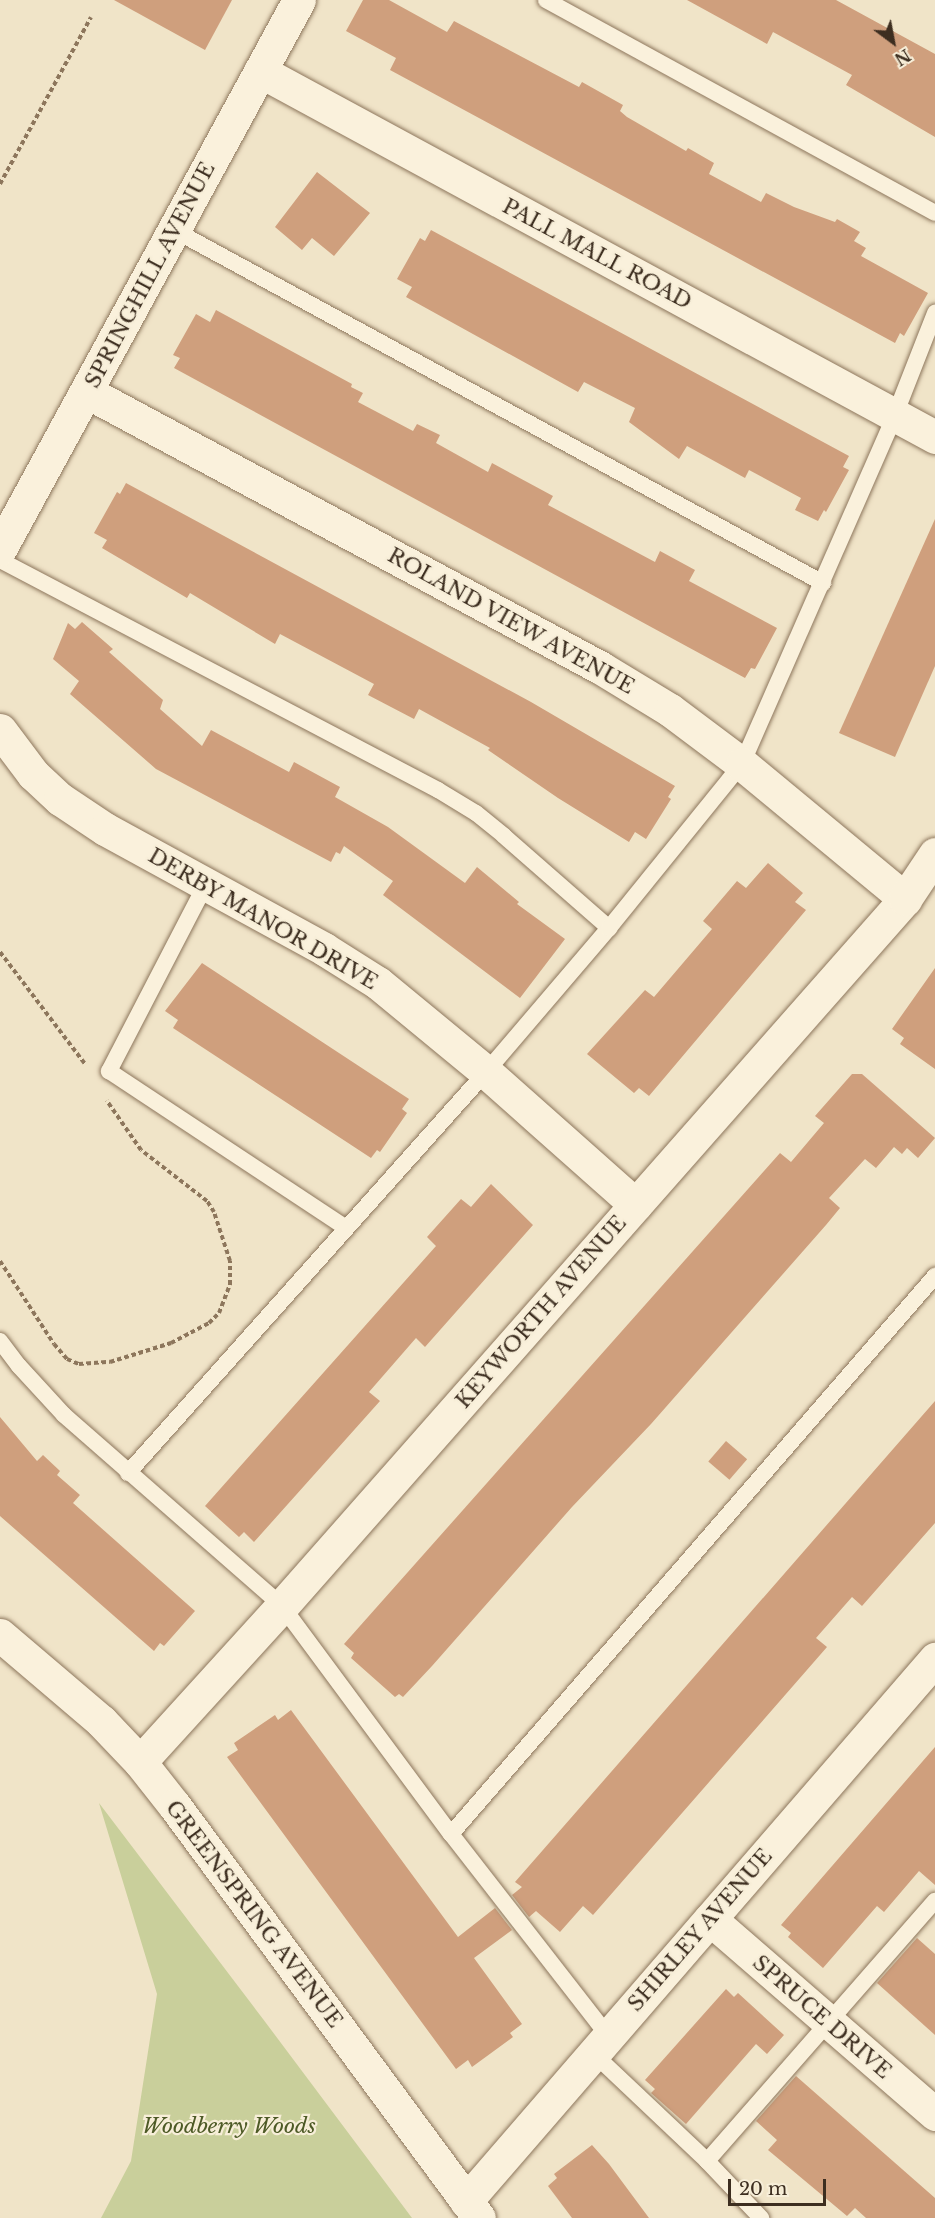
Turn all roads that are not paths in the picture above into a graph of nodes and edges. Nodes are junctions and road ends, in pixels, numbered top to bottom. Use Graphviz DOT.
graph roads {
  1 [pos="299,0"];
  2 [pos="546,0"];
  3 [pos="260,71"];
  4 [pos="935,213"];
  5 [pos="174,230"];
  6 [pos="935,313"];
  7 [pos="87,392"];
  8 [pos="896,416"];
  9 [pos="935,437"];
  10 [pos="0,549"];
  11 [pos="0,560"];
  12 [pos="823,583"];
  13 [pos="0,730"];
  14 [pos="742,764"];
  15 [pos="935,854"];
  16 [pos="206,884"];
  17 [pos="905,898"];
  18 [pos="609,927"];
  19 [pos="486,1072"];
  20 [pos="636,1205"];
  21 [pos="346,1228"];
  22 [pos="935,1276"];
  23 [pos="0,1341"];
  24 [pos="128,1473"];
  25 [pos="282,1606"];
  26 [pos="0,1635"];
  27 [pos="935,1659"];
  28 [pos="140,1762"];
  29 [pos="451,1834"];
  30 [pos="935,1901"];
  31 [pos="710,1918"];
  32 [pos="829,2022"];
  33 [pos="601,2045"];
  34 [pos="935,2114"];
  35 [pos="707,2161"];
  36 [pos="473,2209"];
  37 [pos="760,2218"];
  1 -- 3 [label="street, SPRINGHILL AVENUE"];
  2 -- 4 [label="lane"];
  3 -- 5 [label="street, SPRINGHILL AVENUE"];
  3 -- 8 [label="street, PALL MALL ROAD"];
  5 -- 7 [label="street, SPRINGHILL AVENUE"];
  5 -- 12 [label="lane"];
  6 -- 8 [label="lane"];
  7 -- 10 [label="street, SPRINGHILL AVENUE"];
  7 -- 14 [label="street, ROLAND VIEW AVENUE"];
  8 -- 9 [label="street, PALL MALL ROAD"];
  8 -- 12 [label="lane"];
  11 -- 18 [label="lane"];
  12 -- 14 [label="lane"];
  13 -- 16 [label="street, DERBY MANOR DRIVE"];
  14 -- 17 [label="street, ROLAND VIEW AVENUE"];
  14 -- 18 [label="lane"];
  15 -- 17 [label="street, KEYWORTH AVENUE"];
  16 -- 19 [label="street, DERBY MANOR DRIVE"];
  16 -- 21 [label="lane"];
  17 -- 20 [label="street, KEYWORTH AVENUE"];
  18 -- 19 [label="lane"];
  19 -- 20 [label="street, DERBY MANOR DRIVE"];
  19 -- 21 [label="lane"];
  20 -- 25 [label="street, KEYWORTH AVENUE"];
  21 -- 24 [label="lane"];
  22 -- 29 [label="lane"];
  23 -- 24 [label="lane"];
  24 -- 25 [label="lane"];
  25 -- 28 [label="street, KEYWORTH AVENUE"];
  25 -- 29 [label="lane"];
  26 -- 28 [label="street, GREENSPRING AVENUE"];
  27 -- 31 [label="street, SHIRLEY AVENUE"];
  28 -- 36 [label="street, GREENSPRING AVENUE"];
  29 -- 33 [label="lane"];
  30 -- 32 [label="lane"];
  31 -- 32 [label="street, SPRUCE DRIVE"];
  31 -- 33 [label="street, SHIRLEY AVENUE"];
  32 -- 34 [label="street, SPRUCE DRIVE"];
  32 -- 35 [label="lane"];
  33 -- 35 [label="lane"];
  33 -- 36 [label="street, SHIRLEY AVENUE"];
  35 -- 37 [label="lane"];
}
